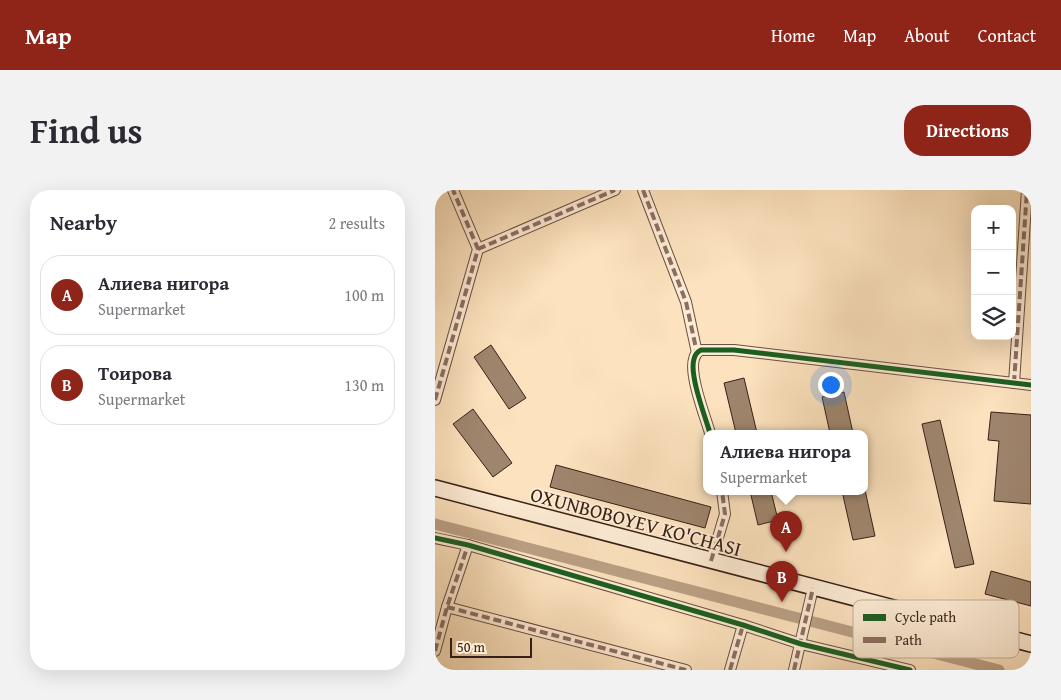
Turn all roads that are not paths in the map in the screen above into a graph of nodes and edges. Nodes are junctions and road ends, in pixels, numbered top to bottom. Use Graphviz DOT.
graph roads {
  1 [pos="453,190"];
  2 [pos="615,190"];
  3 [pos="643,190"];
  4 [pos="1027,190"];
  5 [pos="1029,206"];
  6 [pos="478,249"];
  7 [pos="697,353"];
  8 [pos="1014,383"];
  9 [pos="1031,385"];
  10 [pos="435,400"];
  11 [pos="709,430"];
  12 [pos="435,488"];
  13 [pos="723,495"];
  14 [pos="435,538"];
  15 [pos="467,545"];
  16 [pos="711,561"];
  17 [pos="813,588"];
  18 [pos="860,600"];
  19 [pos="447,606"];
  20 [pos="743,625"];
  21 [pos="802,639"];
  22 [pos="435,651"];
  23 [pos="853,654"];
  24 [pos="868,658"];
  25 [pos="686,670"];
  26 [pos="730,670"];
  27 [pos="795,670"];
  28 [pos="910,670"];
  1 -- 6 [label="street"];
  2 -- 6 [label="street"];
  3 -- 7 [label="street"];
  4 -- 5 [label="street"];
  5 -- 8 [label="street"];
  6 -- 10 [label="street"];
  7 -- 8 [label="street"];
  7 -- 11 [label="street"];
  8 -- 9 [label="street"];
  12 -- 16 [label="main road, OXUNBOBOYEV KO'CHASI"];
  13 -- 16 [label="street"];
  14 -- 15 [label="street"];
  15 -- 19 [label="street"];
  15 -- 20 [label="street"];
  16 -- 17 [label="main road, OXUNBOBOYEV KO'CHASI"];
  17 -- 18 [label="main road, OXUNBOBOYEV KO'CHASI"];
  17 -- 21 [label="street"];
  19 -- 22 [label="street"];
  19 -- 25 [label="street"];
  20 -- 21 [label="street"];
  20 -- 26 [label="street"];
  21 -- 23 [label="street"];
  21 -- 27 [label="street"];
  24 -- 28 [label="street"];
}
